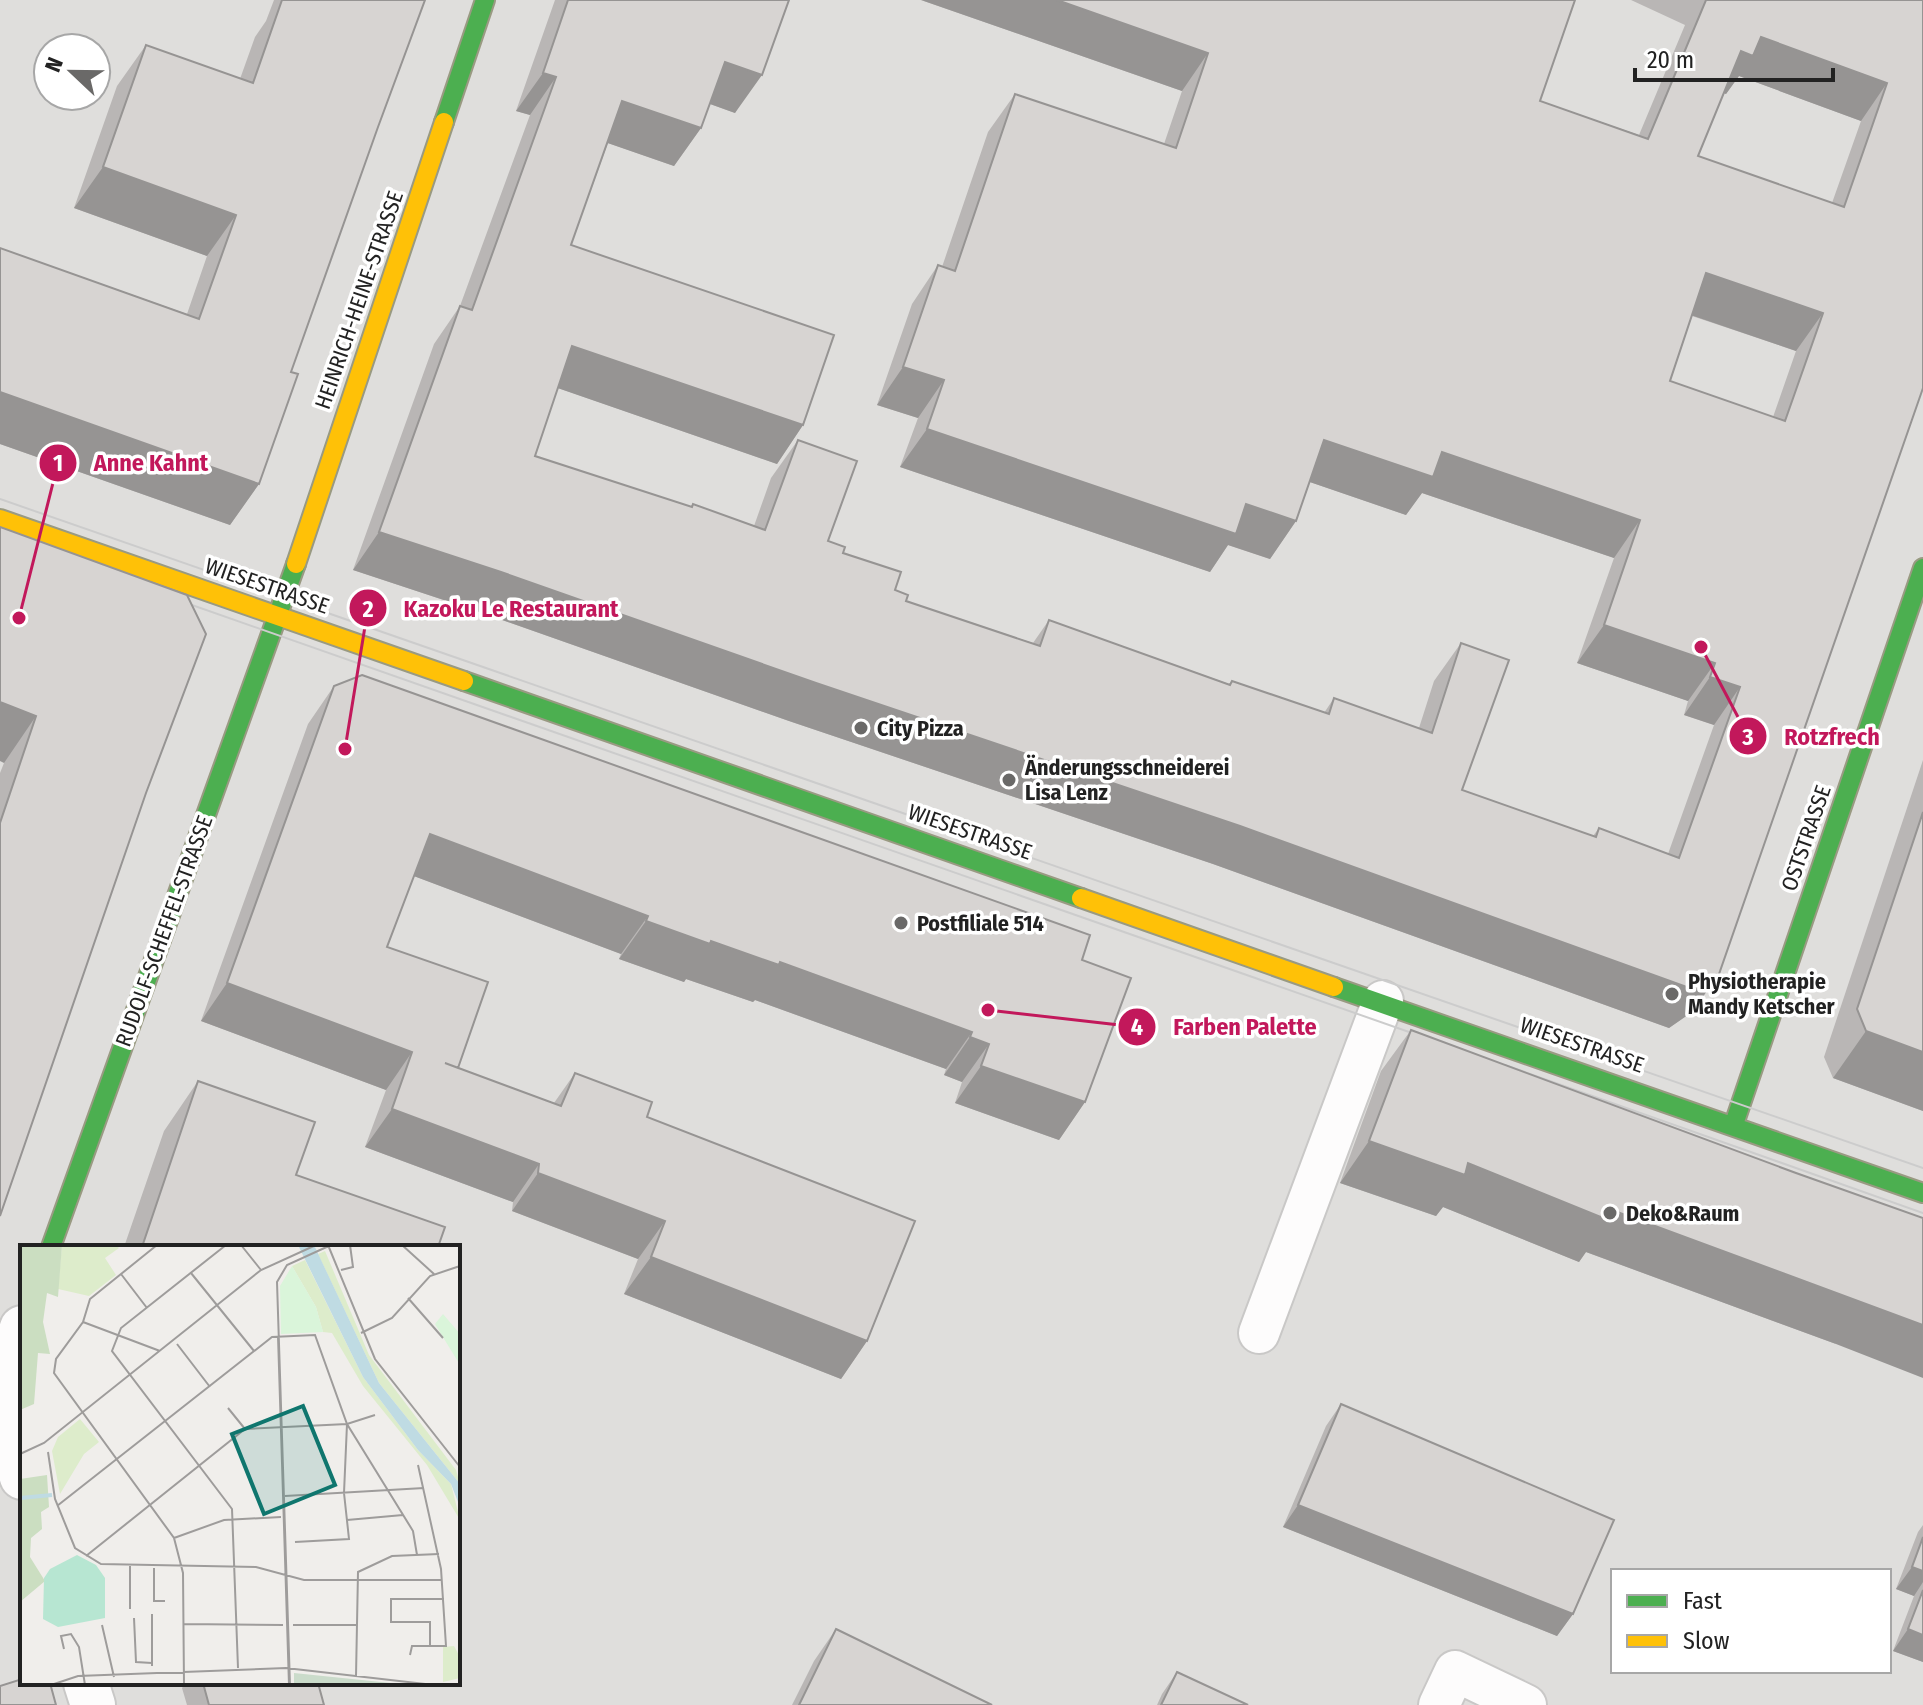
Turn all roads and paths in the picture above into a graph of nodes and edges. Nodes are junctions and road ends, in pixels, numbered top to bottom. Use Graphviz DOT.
graph roads {
  1 [pos="485,0"];
  2 [pos="0,519"];
  3 [pos="1923,568"];
  4 [pos="278,616"];
  5 [pos="1383,1001"];
  6 [pos="1734,1124"];
  7 [pos="1923,1193"];
  8 [pos="52,1245"];
  9 [pos="1259,1333"];
  10 [pos="20,1334"];
  11 [pos="0,1390"];
  12 [pos="0,1411"];
  13 [pos="20,1471"];
  14 [pos="87,1685"];
  15 [pos="93,1705"];
  16 [pos="1439,1705"];
  17 [pos="1526,1705"];
  1 -- 4 [label="street, HEINRICH-HEINE-STRASSE"];
  2 -- 4 [label="street, WIESESTRASSE"];
  3 -- 6 [label="street, OSTSTRASSE"];
  4 -- 5 [label="street, WIESESTRASSE"];
  4 -- 8 [label="street, RUDOLF-SCHEFFEL-STRASSE"];
  5 -- 6 [label="street, WIESESTRASSE"];
  5 -- 9 [label="lane"];
  6 -- 7 [label="street, WIESESTRASSE"];
  10 -- 11 [label="street"];
  12 -- 13 [label="street"];
  14 -- 15 [label="street"];
  16 -- 17 [label="lane"];
}
